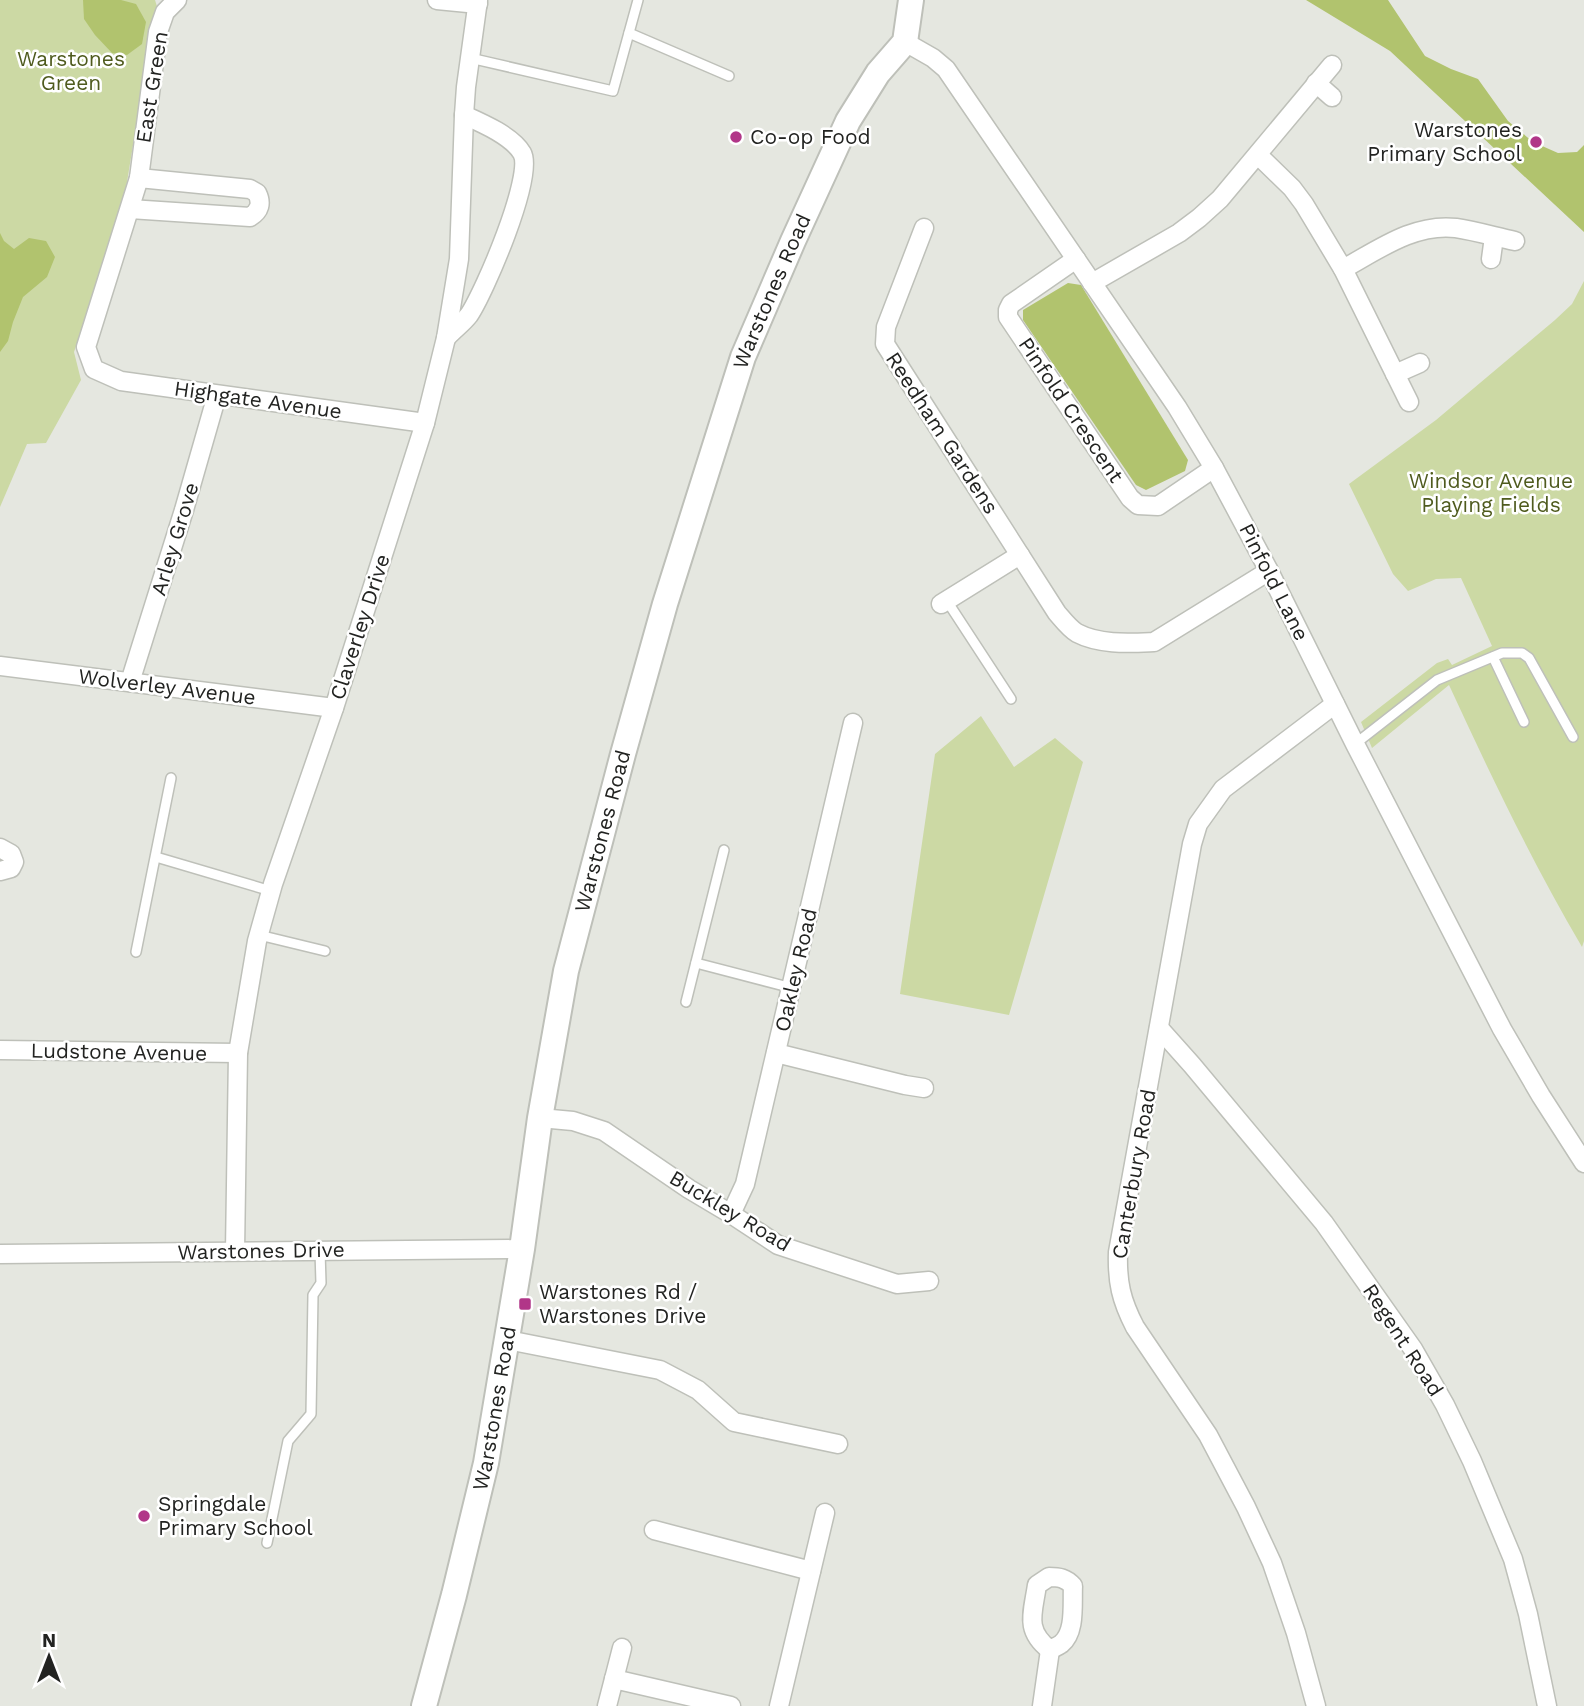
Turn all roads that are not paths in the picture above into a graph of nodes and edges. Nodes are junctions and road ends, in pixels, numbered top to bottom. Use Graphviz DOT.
graph roads {
  1 [pos="177,0"];
  2 [pos="437,0"];
  3 [pos="638,0"];
  4 [pos="911,0"];
  5 [pos="478,2"];
  6 [pos="629,33"];
  7 [pos="905,41"];
  8 [pos="470,58"];
  9 [pos="1332,65"];
  10 [pos="729,76"];
  11 [pos="1317,83"];
  12 [pos="1332,97"];
  13 [pos="464,115"];
  14 [pos="1258,155"];
  15 [pos="139,178"];
  16 [pos="130,209"];
  17 [pos="924,228"];
  18 [pos="1494,237"];
  19 [pos="1515,241"];
  20 [pos="1076,259"];
  21 [pos="1491,259"];
  22 [pos="1343,270"];
  23 [pos="1092,283"];
  24 [pos="446,338"];
  25 [pos="1420,363"];
  26 [pos="94,369"];
  27 [pos="1395,374"];
  28 [pos="217,395"];
  29 [pos="1409,402"];
  30 [pos="425,423"];
  31 [pos="1214,468"];
  32 [pos="1020,555"];
  33 [pos="1269,571"];
  34 [pos="944,602"];
  35 [pos="1493,657"];
  36 [pos="0,666"];
  37 [pos="131,682"];
  38 [pos="1011,699"];
  39 [pos="1335,704"];
  40 [pos="334,708"];
  41 [pos="1524,722"];
  42 [pos="853,723"];
  43 [pos="1573,737"];
  44 [pos="1355,744"];
  45 [pos="172,778"];
  46 [pos="0,848"];
  47 [pos="724,850"];
  48 [pos="156,858"];
  49 [pos="0,871"];
  50 [pos="271,891"];
  51 [pos="259,934"];
  52 [pos="325,951"];
  53 [pos="136,952"];
  54 [pos="695,963"];
  55 [pos="792,988"];
  56 [pos="687,1002"];
  57 [pos="1159,1028"];
  58 [pos="0,1050"];
  59 [pos="238,1053"];
  60 [pos="776,1053"];
  61 [pos="924,1088"];
  62 [pos="540,1118"];
  63 [pos="1584,1163"];
  64 [pos="732,1214"];
  65 [pos="522,1249"];
  66 [pos="235,1251"];
  67 [pos="320,1251"];
  68 [pos="0,1254"];
  69 [pos="929,1281"];
  70 [pos="508,1340"];
  71 [pos="838,1444"];
  72 [pos="825,1513"];
  73 [pos="654,1530"];
  74 [pos="267,1543"];
  75 [pos="811,1571"];
  76 [pos="622,1648"];
  77 [pos="1050,1650"];
  78 [pos="614,1679"];
  79 [pos="424,1706"];
  80 [pos="607,1706"];
  81 [pos="732,1706"];
  82 [pos="779,1706"];
  83 [pos="1041,1706"];
  84 [pos="1316,1706"];
  85 [pos="1546,1706"];
  1 -- 15 [label="street, East Green"];
  2 -- 5 [label="street"];
  3 -- 6 [label="lane"];
  4 -- 7 [label="street"];
  5 -- 8 [label="street, Claverley Drive"];
  6 -- 8 [label="lane"];
  6 -- 10 [label="lane"];
  7 -- 20 [label="street, Pinfold Lane"];
  7 -- 62 [label="street, Warstones Road"];
  8 -- 13 [label="street, Claverley Drive"];
  9 -- 11 [label="street"];
  11 -- 12 [label="street"];
  11 -- 14 [label="street"];
  13 -- 24 [label="street, Claverley Drive"];
  13 -- 24 [label="street"];
  14 -- 22 [label="street"];
  14 -- 23 [label="street"];
  15 -- 16 [label="street, East Green"];
  15 -- 16 [label="street"];
  16 -- 26 [label="street, East Green"];
  17 -- 32 [label="street, Reedham Gardens"];
  18 -- 19 [label="street"];
  18 -- 21 [label="street"];
  18 -- 22 [label="street"];
  20 -- 23 [label="street, Pinfold Lane"];
  20 -- 31 [label="street, Pinfold Crescent"];
  22 -- 27 [label="street"];
  23 -- 31 [label="street, Pinfold Lane"];
  24 -- 30 [label="street, Claverley Drive"];
  25 -- 27 [label="street"];
  26 -- 28 [label="street, Highgate Avenue"];
  27 -- 29 [label="street"];
  28 -- 30 [label="street, Highgate Avenue"];
  28 -- 37 [label="street, Arley Grove"];
  30 -- 40 [label="street, Claverley Drive"];
  31 -- 33 [label="street, Pinfold Lane"];
  32 -- 33 [label="street, Reedham Gardens"];
  32 -- 34 [label="street"];
  33 -- 39 [label="street, Pinfold Lane"];
  34 -- 38 [label="lane"];
  35 -- 41 [label="lane"];
  35 -- 43 [label="lane"];
  35 -- 44 [label="lane"];
  36 -- 37 [label="street, Wolverley Avenue"];
  37 -- 40 [label="street, Wolverley Avenue"];
  39 -- 44 [label="street, Pinfold Lane"];
  39 -- 57 [label="street, Canterbury Road"];
  40 -- 50 [label="street, Claverley Drive"];
  42 -- 55 [label="street, Oakley Road"];
  44 -- 63 [label="street, Pinfold Lane"];
  45 -- 48 [label="lane"];
  46 -- 49 [label="street"];
  47 -- 54 [label="lane"];
  48 -- 50 [label="lane"];
  48 -- 53 [label="lane"];
  50 -- 51 [label="street, Claverley Drive"];
  51 -- 52 [label="lane"];
  51 -- 59 [label="street, Claverley Drive"];
  54 -- 55 [label="lane"];
  54 -- 56 [label="lane"];
  55 -- 60 [label="street, Oakley Road"];
  57 -- 84 [label="street, Canterbury Road"];
  57 -- 85 [label="street, Regent Road"];
  58 -- 59 [label="street, Ludstone Avenue"];
  59 -- 66 [label="street, Claverley Drive"];
  60 -- 61 [label="street"];
  60 -- 64 [label="street, Oakley Road"];
  62 -- 64 [label="street, Buckley Road"];
  62 -- 65 [label="street, Warstones Road"];
  64 -- 69 [label="street, Buckley Road"];
  65 -- 67 [label="street, Warstones Drive"];
  65 -- 70 [label="street, Warstones Road"];
  66 -- 67 [label="street, Warstones Drive"];
  66 -- 68 [label="street, Warstones Drive"];
  67 -- 74 [label="lane"];
  70 -- 71 [label="street"];
  70 -- 79 [label="street, Warstones Road"];
  72 -- 75 [label="street"];
  73 -- 75 [label="street"];
  75 -- 82 [label="street"];
  76 -- 78 [label="street"];
  77 -- 83 [label="street"];
  78 -- 80 [label="street"];
  78 -- 81 [label="street"];
}
